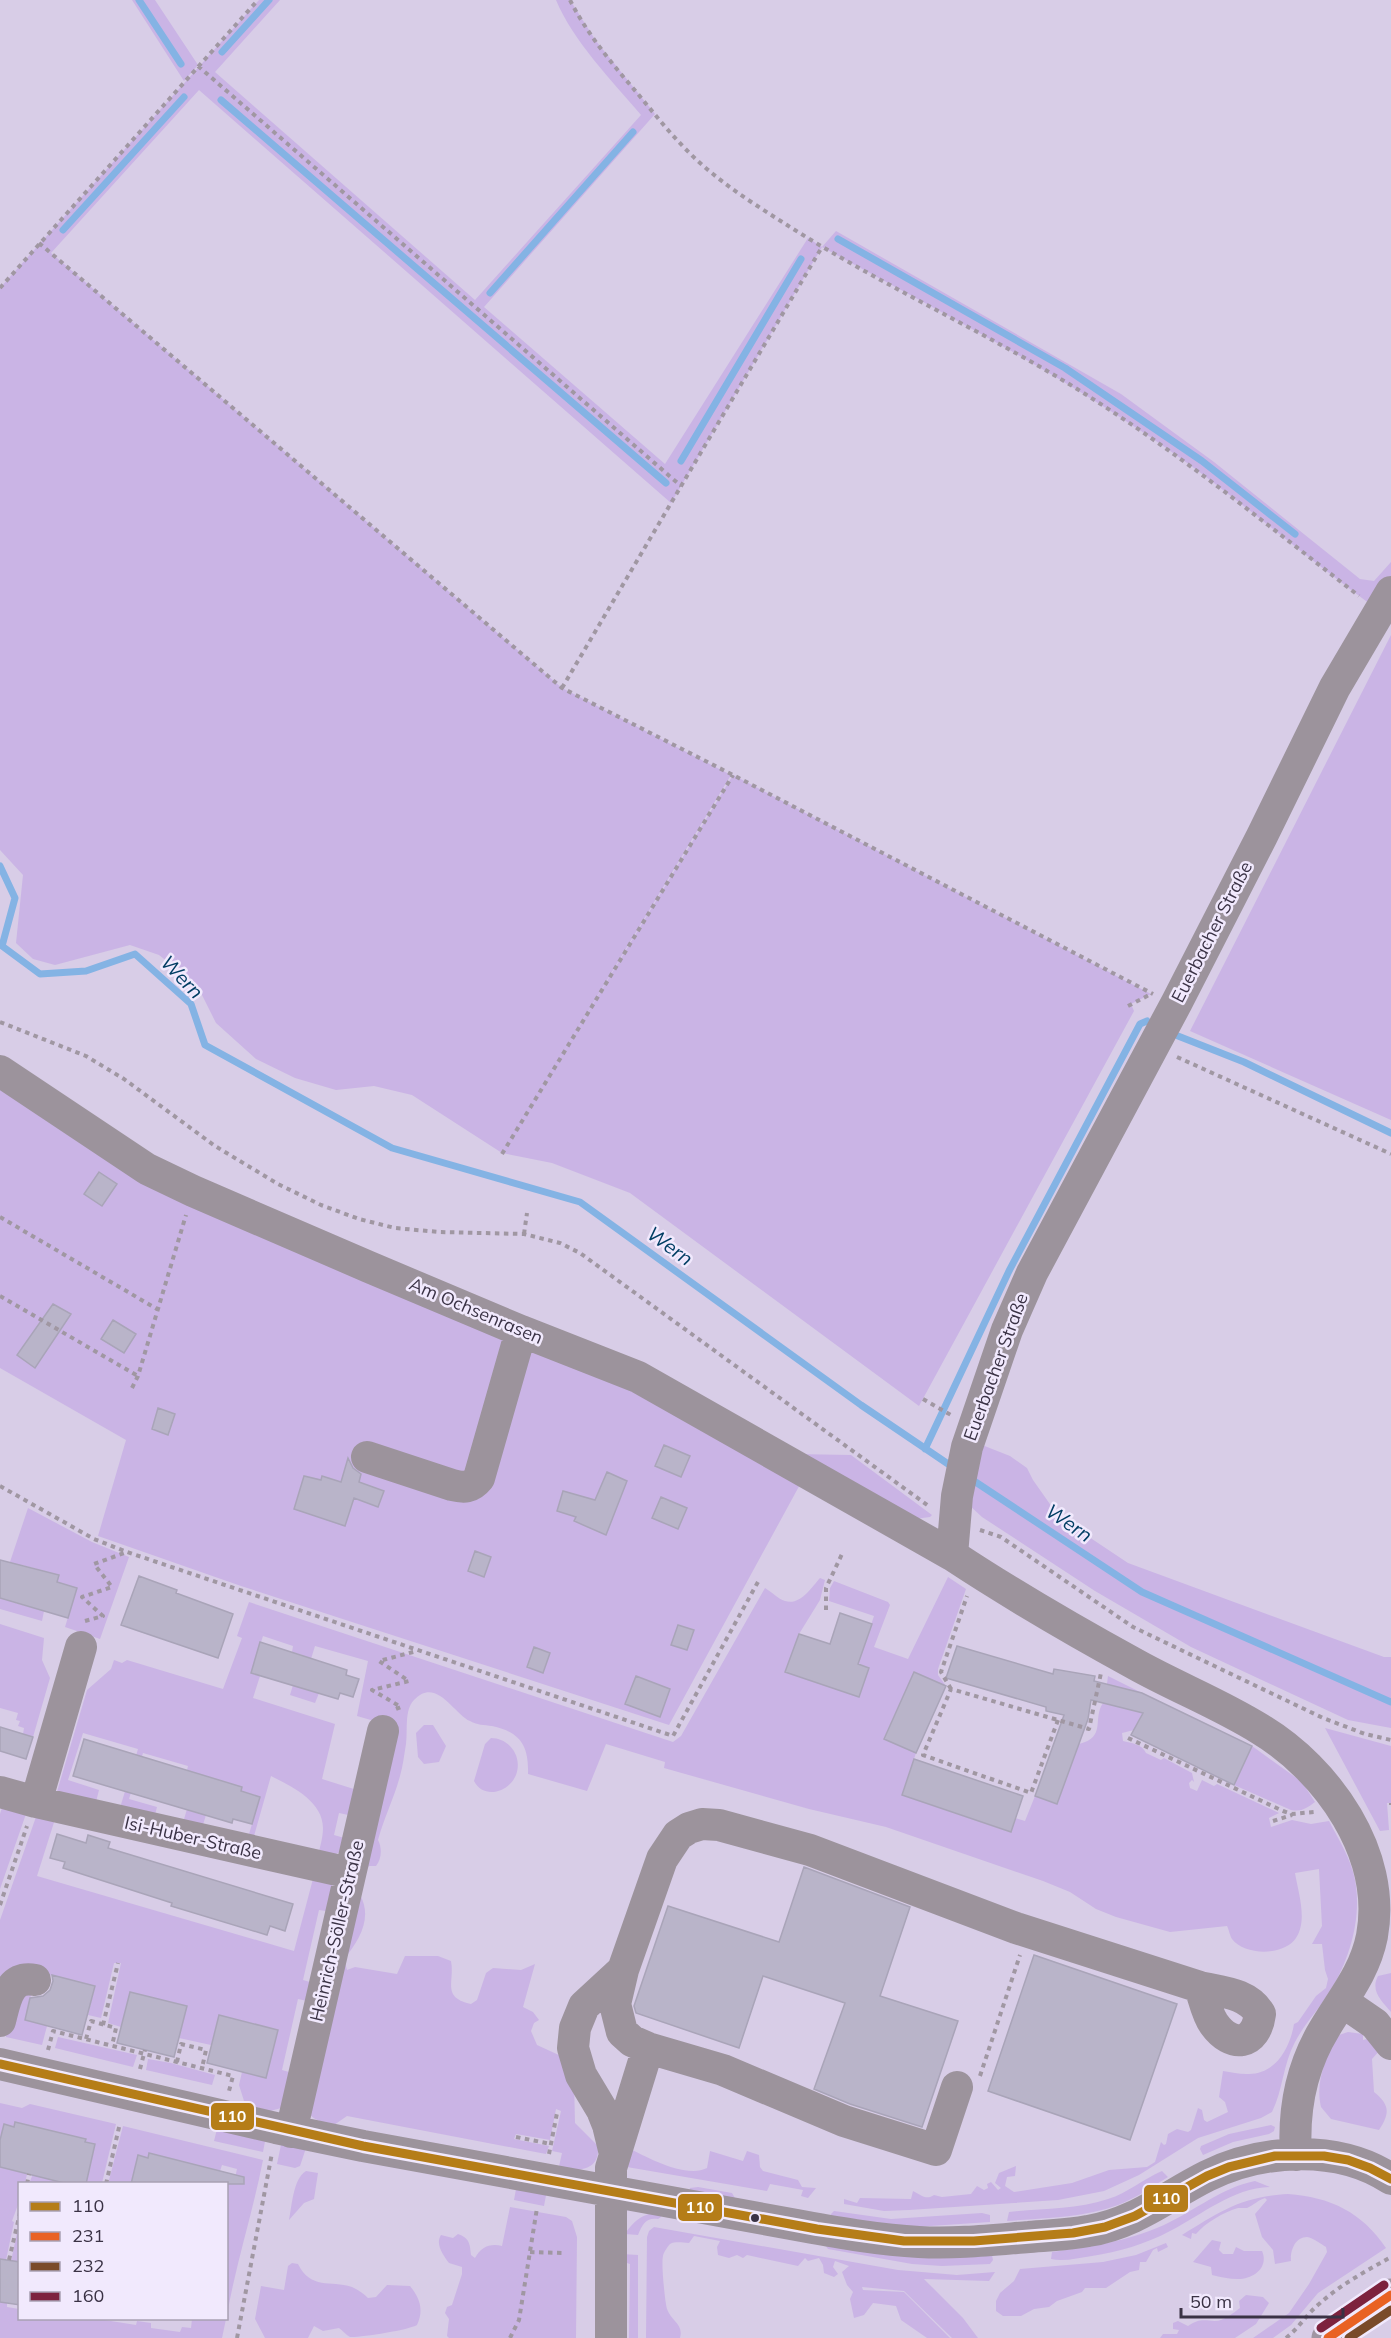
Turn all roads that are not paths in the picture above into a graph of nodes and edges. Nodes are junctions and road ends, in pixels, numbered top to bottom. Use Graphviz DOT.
graph roads {
  1 [pos="1385,601"];
  2 [pos="0,1071"];
  3 [pos="521,1331"];
  4 [pos="367,1457"];
  5 [pos="964,1563"];
  6 [pos="81,1647"];
  7 [pos="386,1721"];
  8 [pos="0,1792"];
  9 [pos="36,1802"];
  10 [pos="350,1873"];
  11 [pos="1379,1954"];
  12 [pos="623,1970"];
  13 [pos="35,1980"];
  14 [pos="1200,1987"];
  15 [pos="1343,2002"];
  16 [pos="0,2021"];
  17 [pos="1391,2044"];
  18 [pos="648,2048"];
  19 [pos="0,2064"];
  20 [pos="957,2088"];
  21 [pos="291,2132"];
  22 [pos="615,2154"];
  23 [pos="1296,2154"];
  24 [pos="1391,2179"];
  25 [pos="611,2192"];
  26 [pos="1391,2295"];
  27 [pos="611,2338"];
  28 [pos="1328,2338"];
  1 -- 5 [label="street, Euerbacher Straße"];
  2 -- 3 [label="street, Am Ochsenrasen"];
  3 -- 4 [label="street"];
  3 -- 5 [label="street, Am Ochsenrasen"];
  5 -- 11 [label="street"];
  6 -- 9 [label="street"];
  7 -- 10 [label="street, Heinrich-Söller-Straße"];
  8 -- 9 [label="street, Isi-Huber-Straße"];
  9 -- 10 [label="street, Isi-Huber-Straße"];
  10 -- 21 [label="street, Heinrich-Söller-Straße"];
  11 -- 15 [label="street"];
  12 -- 14 [label="street"];
  12 -- 18 [label="street"];
  12 -- 22 [label="street"];
  13 -- 16 [label="street"];
  15 -- 17 [label="street"];
  15 -- 23 [label="street"];
  18 -- 20 [label="street"];
  18 -- 22 [label="street"];
  19 -- 21 [label="street"];
  21 -- 25 [label="street"];
  22 -- 25 [label="street"];
  23 -- 24 [label="street"];
  23 -- 25 [label="street"];
  25 -- 27 [label="street"];
  26 -- 28 [label="main road"];
}
